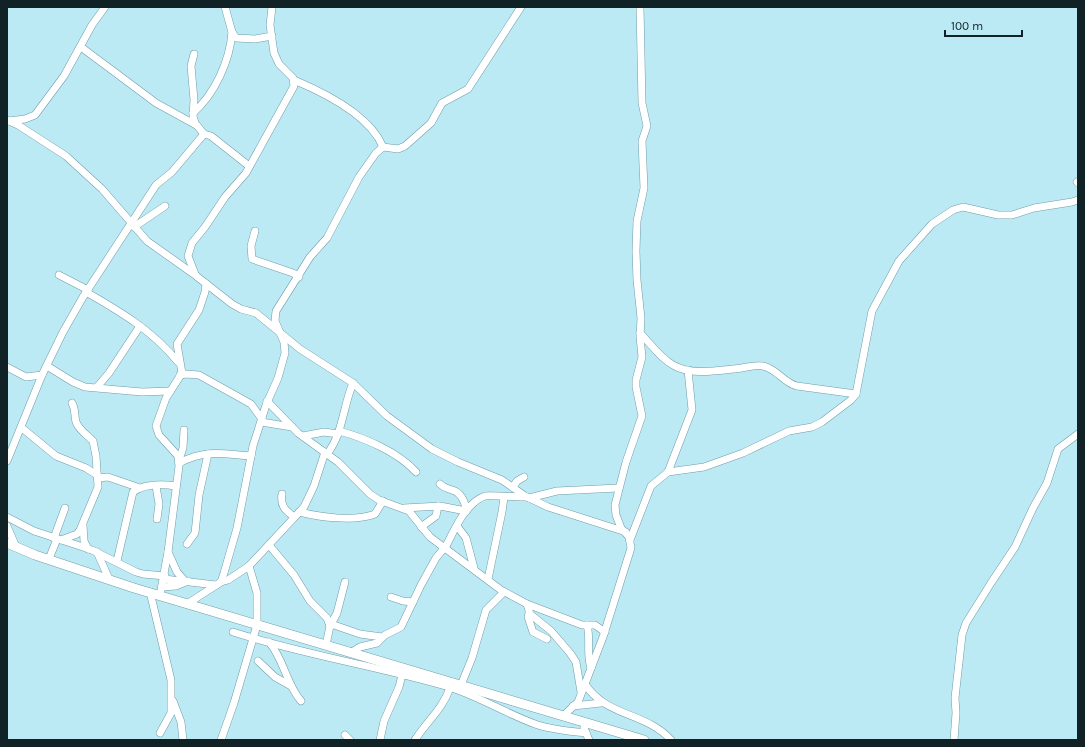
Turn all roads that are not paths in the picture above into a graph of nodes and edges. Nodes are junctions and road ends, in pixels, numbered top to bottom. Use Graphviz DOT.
graph roads {
  1 [pos="105,7"];
  2 [pos="225,7"];
  3 [pos="272,7"];
  4 [pos="522,7"];
  5 [pos="640,7"];
  6 [pos="232,32"];
  7 [pos="272,36"];
  8 [pos="81,47"];
  9 [pos="194,54"];
  10 [pos="294,80"];
  11 [pos="193,113"];
  12 [pos="8,120"];
  13 [pos="196,125"];
  14 [pos="204,134"];
  15 [pos="383,147"];
  16 [pos="249,166"];
  17 [pos="1078,200"];
  18 [pos="165,206"];
  19 [pos="133,225"];
  20 [pos="255,231"];
  21 [pos="195,274"];
  22 [pos="60,275"];
  23 [pos="299,277"];
  24 [pos="206,284"];
  25 [pos="87,291"];
  26 [pos="140,326"];
  27 [pos="279,332"];
  28 [pos="640,334"];
  29 [pos="179,363"];
  30 [pos="47,366"];
  31 [pos="7,367"];
  32 [pos="688,370"];
  33 [pos="42,375"];
  34 [pos="180,376"];
  35 [pos="353,383"];
  36 [pos="276,385"];
  37 [pos="97,387"];
  38 [pos="170,391"];
  39 [pos="856,394"];
  40 [pos="72,403"];
  41 [pos="267,403"];
  42 [pos="252,406"];
  43 [pos="278,412"];
  44 [pos="261,420"];
  45 [pos="292,426"];
  46 [pos="22,428"];
  47 [pos="184,430"];
  48 [pos="339,432"];
  49 [pos="1078,434"];
  50 [pos="303,436"];
  51 [pos="326,453"];
  52 [pos="208,454"];
  53 [pos="251,456"];
  54 [pos="7,461"];
  55 [pos="179,461"];
  56 [pos="416,472"];
  57 [pos="668,472"];
  58 [pos="98,476"];
  59 [pos="524,477"];
  60 [pos="440,484"];
  61 [pos="156,486"];
  62 [pos="176,486"];
  63 [pos="513,487"];
  64 [pos="140,488"];
  65 [pos="618,488"];
  66 [pos="282,494"];
  67 [pos="504,497"];
  68 [pos="528,497"];
  69 [pos="383,501"];
  70 [pos="438,506"];
  71 [pos="65,508"];
  72 [pos="404,508"];
  73 [pos="466,510"];
  74 [pos="296,514"];
  75 [pos="7,517"];
  76 [pos="157,518"];
  77 [pos="83,524"];
  78 [pos="7,526"];
  79 [pos="457,526"];
  80 [pos="421,527"];
  81 [pos="626,532"];
  82 [pos="57,539"];
  83 [pos="630,540"];
  84 [pos="7,543"];
  85 [pos="187,544"];
  86 [pos="269,545"];
  87 [pos="16,547"];
  88 [pos="445,548"];
  89 [pos="88,549"];
  90 [pos="97,552"];
  91 [pos="168,552"];
  92 [pos="49,559"];
  93 [pos="117,561"];
  94 [pos="249,566"];
  95 [pos="474,568"];
  96 [pos="164,577"];
  97 [pos="109,579"];
  98 [pos="488,579"];
  99 [pos="186,580"];
  100 [pos="345,582"];
  101 [pos="219,583"];
  102 [pos="161,591"];
  103 [pos="150,592"];
  104 [pos="504,592"];
  105 [pos="391,597"];
  106 [pos="413,602"];
  107 [pos="187,604"];
  108 [pos="527,604"];
  109 [pos="529,613"];
  110 [pos="256,625"];
  111 [pos="330,625"];
  112 [pos="586,625"];
  113 [pos="234,632"];
  114 [pos="605,632"];
  115 [pos="251,638"];
  116 [pos="382,638"];
  117 [pos="547,639"];
  118 [pos="269,642"];
  119 [pos="326,645"];
  120 [pos="287,646"];
  121 [pos="352,652"];
  122 [pos="278,658"];
  123 [pos="258,661"];
  124 [pos="591,668"];
  125 [pos="402,675"];
  126 [pos="585,684"];
  127 [pos="461,685"];
  128 [pos="291,686"];
  129 [pos="450,688"];
  130 [pos="582,692"];
  131 [pos="172,699"];
  132 [pos="301,701"];
  133 [pos="601,703"];
  134 [pos="573,706"];
  135 [pos="563,716"];
  136 [pos="580,721"];
  137 [pos="160,733"];
  138 [pos="586,733"];
  139 [pos="183,740"];
  140 [pos="221,740"];
  141 [pos="380,740"];
  142 [pos="415,740"];
  143 [pos="589,740"];
  144 [pos="644,740"];
  145 [pos="671,740"];
  146 [pos="954,740"];
  1 -- 8 [label="street"];
  2 -- 6 [label="street"];
  3 -- 7 [label="street"];
  4 -- 15 [label="street"];
  5 -- 28 [label="street"];
  6 -- 7 [label="street"];
  6 -- 11 [label="street"];
  7 -- 10 [label="street"];
  8 -- 12 [label="street"];
  8 -- 13 [label="street"];
  9 -- 11 [label="street"];
  10 -- 15 [label="street"];
  10 -- 16 [label="street"];
  11 -- 13 [label="street"];
  12 -- 19 [label="street"];
  13 -- 14 [label="street"];
  14 -- 16 [label="street"];
  14 -- 19 [label="street"];
  15 -- 23 [label="street"];
  16 -- 21 [label="street"];
  17 -- 39 [label="street"];
  18 -- 19 [label="street"];
  19 -- 21 [label="street"];
  19 -- 25 [label="street"];
  20 -- 23 [label="street"];
  21 -- 24 [label="street"];
  22 -- 25 [label="street"];
  23 -- 27 [label="street"];
  24 -- 27 [label="street"];
  24 -- 29 [label="street"];
  25 -- 26 [label="street"];
  25 -- 30 [label="street"];
  26 -- 29 [label="street"];
  26 -- 37 [label="street"];
  27 -- 35 [label="street"];
  27 -- 36 [label="street"];
  28 -- 32 [label="street"];
  28 -- 65 [label="street"];
  29 -- 34 [label="street"];
  30 -- 33 [label="street"];
  30 -- 37 [label="street"];
  31 -- 33 [label="street"];
  32 -- 39 [label="street"];
  32 -- 57 [label="street"];
  33 -- 46 [label="street"];
  34 -- 38 [label="street"];
  34 -- 42 [label="street"];
  35 -- 48 [label="street"];
  35 -- 63 [label="street"];
  36 -- 41 [label="street"];
  36 -- 43 [label="street"];
  37 -- 38 [label="street"];
  38 -- 55 [label="street"];
  39 -- 57 [label="street"];
  40 -- 58 [label="street"];
  41 -- 42 [label="street"];
  41 -- 43 [label="street"];
  41 -- 44 [label="street"];
  42 -- 44 [label="street"];
  43 -- 45 [label="street"];
  44 -- 45 [label="street"];
  44 -- 53 [label="street"];
  45 -- 50 [label="street"];
  46 -- 54 [label="street"];
  46 -- 58 [label="street"];
  47 -- 55 [label="street"];
  48 -- 50 [label="street"];
  48 -- 51 [label="street"];
  48 -- 56 [label="street"];
  49 -- 146 [label="street"];
  50 -- 51 [label="street"];
  51 -- 69 [label="street"];
  51 -- 74 [label="street"];
  52 -- 53 [label="street"];
  52 -- 55 [label="street"];
  52 -- 85 [label="street"];
  53 -- 101 [label="street"];
  55 -- 62 [label="street"];
  57 -- 83 [label="street"];
  58 -- 64 [label="street"];
  58 -- 77 [label="street"];
  59 -- 63 [label="street"];
  60 -- 73 [label="street"];
  61 -- 62 [label="street"];
  61 -- 64 [label="street"];
  61 -- 76 [label="street"];
  62 -- 91 [label="street"];
  63 -- 68 [label="street"];
  64 -- 93 [label="street"];
  65 -- 68 [label="street"];
  65 -- 81 [label="street"];
  66 -- 74 [label="street"];
  67 -- 68 [label="street"];
  67 -- 73 [label="street"];
  67 -- 98 [label="street"];
  68 -- 81 [label="street"];
  69 -- 72 [label="street"];
  69 -- 74 [label="street"];
  70 -- 72 [label="street"];
  70 -- 73 [label="street"];
  70 -- 80 [label="street"];
  71 -- 82 [label="street"];
  72 -- 80 [label="street"];
  73 -- 79 [label="street"];
  74 -- 86 [label="street"];
  75 -- 82 [label="street"];
  77 -- 82 [label="street"];
  77 -- 89 [label="street"];
  78 -- 87 [label="street"];
  79 -- 88 [label="street"];
  79 -- 95 [label="street"];
  80 -- 88 [label="street"];
  81 -- 83 [label="street"];
  82 -- 89 [label="street"];
  82 -- 92 [label="street"];
  83 -- 114 [label="street"];
  84 -- 87 [label="main road"];
  86 -- 94 [label="street"];
  86 -- 111 [label="street"];
  87 -- 92 [label="main road"];
  88 -- 95 [label="street"];
  88 -- 106 [label="street"];
  89 -- 90 [label="street"];
  90 -- 93 [label="street"];
  90 -- 97 [label="street"];
  91 -- 96 [label="street"];
  91 -- 99 [label="street"];
  92 -- 97 [label="main road"];
  93 -- 96 [label="street"];
  94 -- 101 [label="street"];
  94 -- 110 [label="street"];
  95 -- 98 [label="street"];
  96 -- 99 [label="street"];
  96 -- 102 [label="street"];
  97 -- 103 [label="main road"];
  98 -- 104 [label="street"];
  99 -- 101 [label="street"];
  99 -- 102 [label="street"];
  100 -- 111 [label="street"];
  101 -- 107 [label="street"];
  102 -- 103 [label="main road"];
  102 -- 107 [label="main road"];
  103 -- 131 [label="street"];
  104 -- 108 [label="street"];
  104 -- 127 [label="street"];
  105 -- 106 [label="street"];
  106 -- 116 [label="street"];
  107 -- 110 [label="main road"];
  108 -- 109 [label="street"];
  108 -- 112 [label="street"];
  109 -- 117 [label="street"];
  109 -- 130 [label="street"];
  110 -- 115 [label="street"];
  110 -- 119 [label="main road"];
  111 -- 116 [label="street"];
  111 -- 119 [label="street"];
  112 -- 114 [label="street"];
  112 -- 124 [label="street"];
  113 -- 115 [label="street"];
  114 -- 124 [label="street"];
  115 -- 118 [label="street"];
  115 -- 140 [label="street"];
  116 -- 121 [label="street"];
  118 -- 120 [label="street"];
  118 -- 122 [label="street"];
  119 -- 121 [label="main road"];
  120 -- 122 [label="street"];
  120 -- 125 [label="street"];
  121 -- 127 [label="main road"];
  122 -- 128 [label="street"];
  123 -- 128 [label="street"];
  124 -- 126 [label="street"];
  125 -- 129 [label="street"];
  125 -- 141 [label="street"];
  126 -- 130 [label="street"];
  126 -- 133 [label="street"];
  127 -- 135 [label="main road"];
  128 -- 132 [label="street"];
  129 -- 138 [label="street"];
  129 -- 142 [label="street"];
  130 -- 134 [label="street"];
  131 -- 137 [label="street"];
  131 -- 139 [label="street"];
  133 -- 134 [label="street"];
  133 -- 145 [label="street"];
  134 -- 135 [label="street"];
  135 -- 136 [label="main road"];
  136 -- 138 [label="street"];
  136 -- 144 [label="main road"];
  138 -- 143 [label="street"];
}
